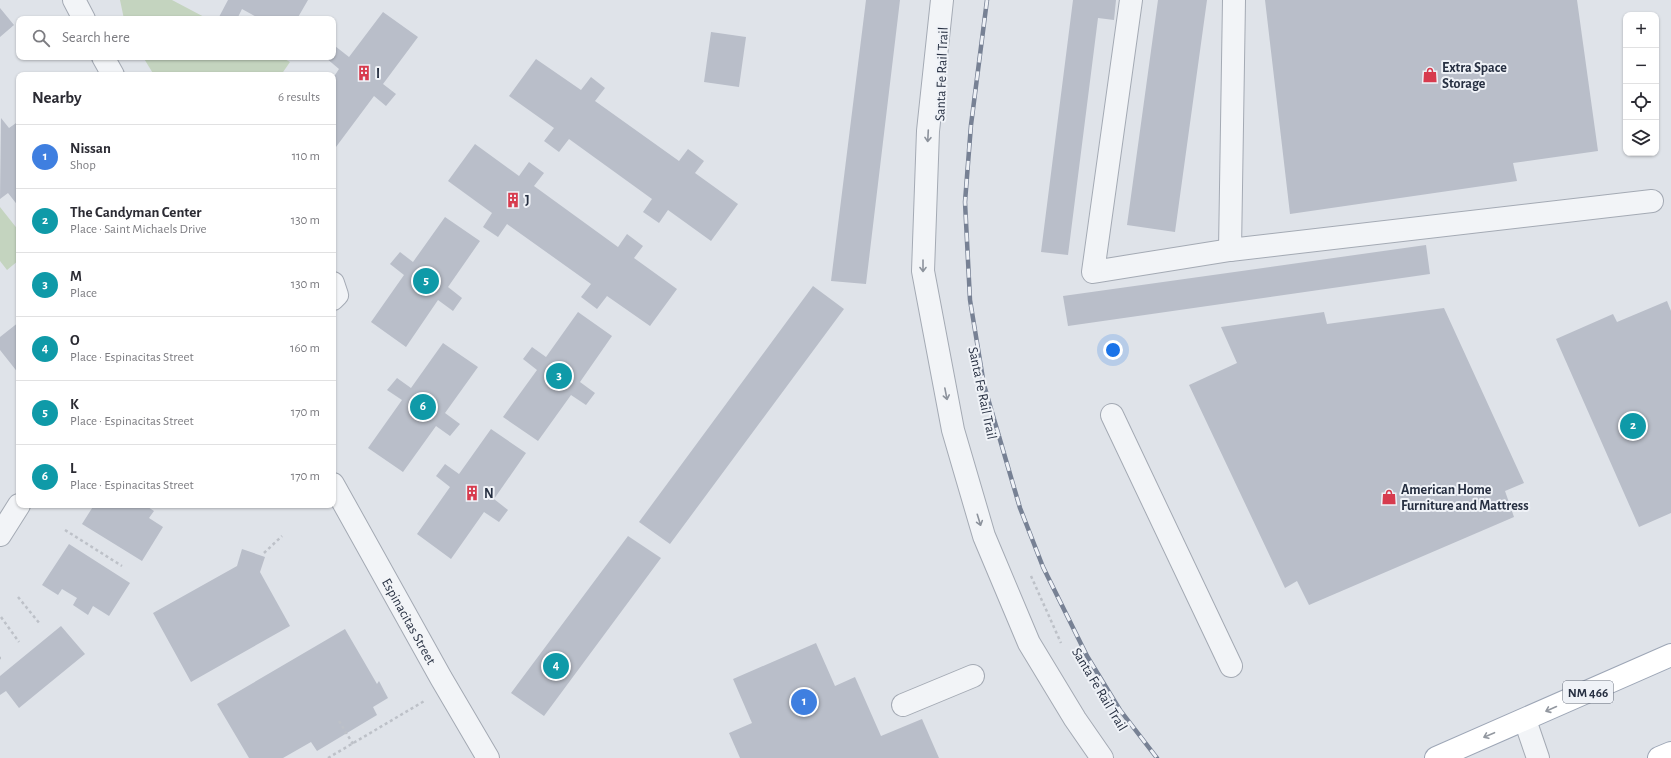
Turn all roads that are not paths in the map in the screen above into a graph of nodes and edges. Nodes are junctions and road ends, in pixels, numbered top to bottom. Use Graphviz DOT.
graph roads {
  1 [pos="74,0"];
  2 [pos="942,0"];
  3 [pos="1131,0"];
  4 [pos="1234,0"];
  5 [pos="82,16"];
  6 [pos="104,60"];
  7 [pos="110,72"];
  8 [pos="1652,201"];
  9 [pos="1230,250"];
  10 [pos="1112,416"];
  11 [pos="336,489"];
  12 [pos="17,508"];
  13 [pos="0,535"];
  14 [pos="1671,656"];
  15 [pos="1231,666"];
  16 [pos="973,676"];
  17 [pos="903,705"];
  18 [pos="1525,720"];
  19 [pos="1671,752"];
  20 [pos="488,758"];
  21 [pos="1102,758"];
  22 [pos="1436,758"];
  23 [pos="1538,758"];
  24 [pos="1658,758"];
  1 -- 5 [label="street"];
  2 -- 21 [label="street, one-way"];
  3 -- 9 [label="street"];
  4 -- 9 [label="street"];
  6 -- 7 [label="street"];
  8 -- 9 [label="street"];
  10 -- 15 [label="street"];
  11 -- 20 [label="street, Espinacitas Street"];
  12 -- 13 [label="street"];
  14 -- 18 [label="main road, NM 466, one-way"];
  16 -- 17 [label="street"];
  18 -- 22 [label="main road, NM 466, one-way"];
  18 -- 23 [label="street"];
  19 -- 24 [label="main road"];
}
